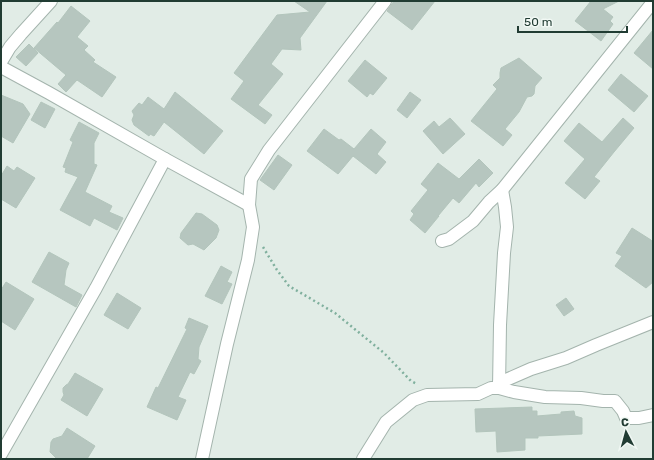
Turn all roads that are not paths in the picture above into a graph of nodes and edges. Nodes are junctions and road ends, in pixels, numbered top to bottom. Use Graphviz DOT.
graph roads {
  1 [pos="51,1"];
  2 [pos="385,1"];
  3 [pos="653,2"];
  4 [pos="1,62"];
  5 [pos="1,67"];
  6 [pos="164,159"];
  7 [pos="502,190"];
  8 [pos="250,205"];
  9 [pos="442,241"];
  10 [pos="653,322"];
  11 [pos="499,385"];
  12 [pos="653,415"];
  13 [pos="1,454"];
  14 [pos="202,459"];
  15 [pos="362,459"];
  1 -- 4 [label="street"];
  2 -- 8 [label="street"];
  3 -- 7 [label="street"];
  5 -- 6 [label="street"];
  6 -- 8 [label="street"];
  6 -- 13 [label="street"];
  7 -- 9 [label="street"];
  7 -- 11 [label="street"];
  8 -- 14 [label="street"];
  10 -- 11 [label="street"];
  11 -- 12 [label="street"];
  11 -- 15 [label="street"];
}
